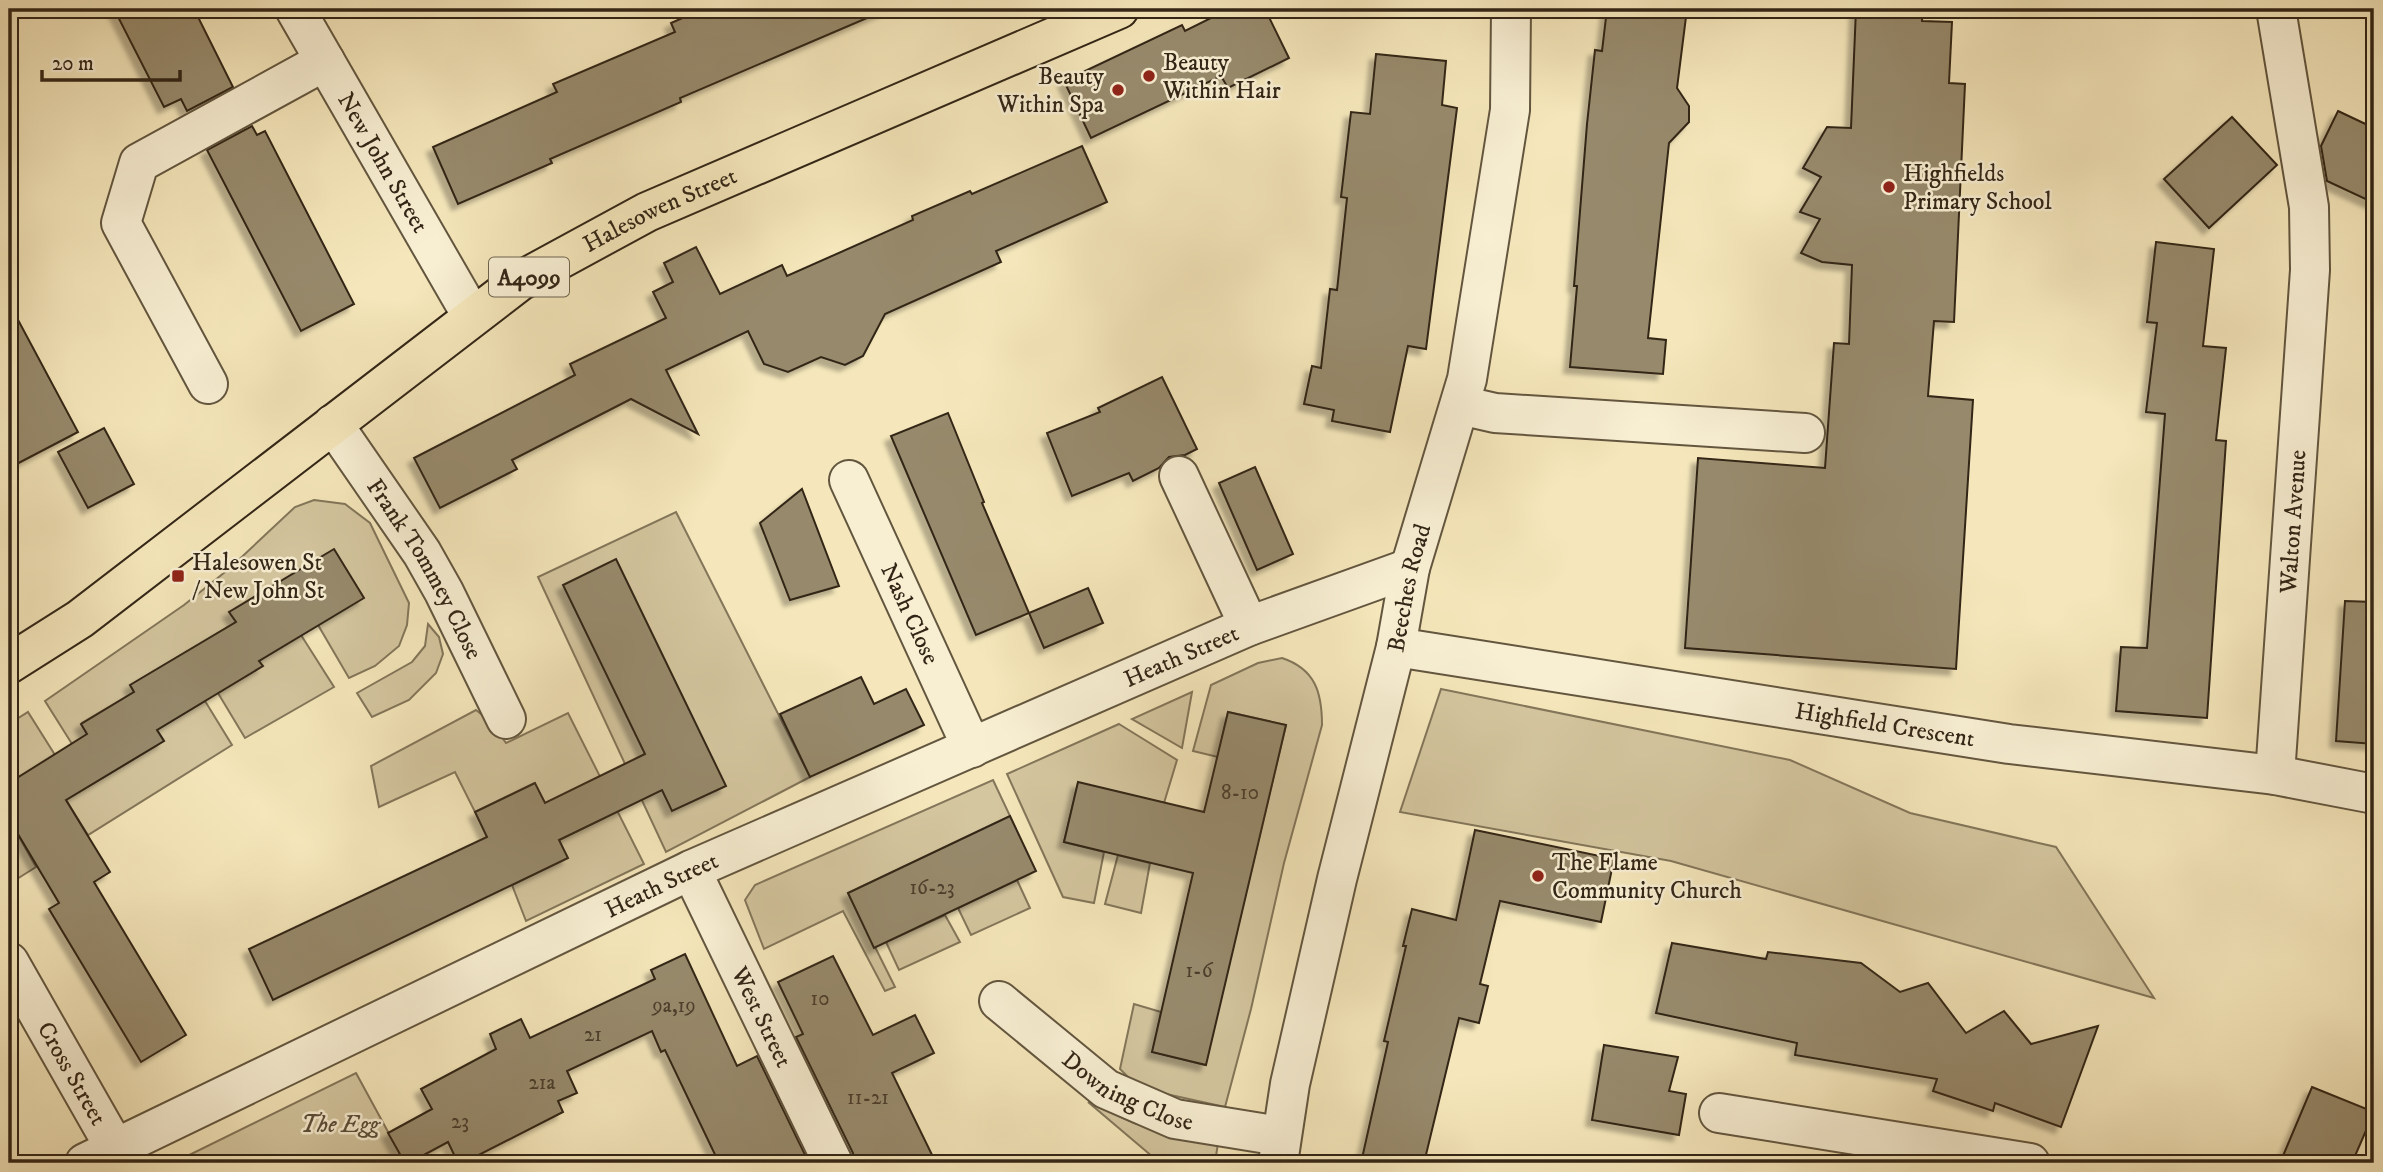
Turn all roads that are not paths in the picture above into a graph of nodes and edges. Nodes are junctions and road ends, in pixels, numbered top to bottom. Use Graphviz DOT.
graph roads {
  1 [pos="295,9"];
  2 [pos="1119,9"];
  3 [pos="1511,9"];
  4 [pos="2276,9"];
  5 [pos="1079,16"];
  6 [pos="325,61"];
  7 [pos="472,316"];
  8 [pos="208,384"];
  9 [pos="1460,405"];
  10 [pos="333,424"];
  11 [pos="1805,433"];
  12 [pos="1179,476"];
  13 [pos="849,480"];
  14 [pos="1410,568"];
  15 [pos="1249,626"];
  16 [pos="1396,647"];
  17 [pos="9,663"];
  18 [pos="506,719"];
  19 [pos="972,748"];
  20 [pos="2275,775"];
  21 [pos="2374,794"];
  22 [pos="691,870"];
  23 [pos="9,962"];
  24 [pos="999,1001"];
  25 [pos="1719,1113"];
  26 [pos="1824,1147"];
  27 [pos="1279,1150"];
  28 [pos="100,1156"];
  29 [pos="833,1163"];
  30 [pos="2030,1163"];
  1 -- 6 [label="street, New John Street"];
  2 -- 5 [label="main road, Halesowen Street / A4099"];
  3 -- 9 [label="street, Beeches Road"];
  4 -- 20 [label="street, Walton Avenue"];
  5 -- 7 [label="main road, Halesowen Street / A4099"];
  6 -- 7 [label="street, New John Street"];
  6 -- 8 [label="street"];
  7 -- 10 [label="main road, Halesowen Street / A4099"];
  9 -- 11 [label="street"];
  9 -- 14 [label="street, Beeches Road"];
  10 -- 17 [label="main road, Halesowen Street / A4099"];
  10 -- 18 [label="street, Frank Tommey Close"];
  12 -- 15 [label="street, Heath Street"];
  13 -- 19 [label="street, Nash Close"];
  14 -- 15 [label="street, Heath Street"];
  14 -- 16 [label="street, Beeches Road"];
  15 -- 19 [label="street, Heath Street"];
  16 -- 20 [label="street, Highfield Crescent"];
  16 -- 27 [label="street, Beeches Road"];
  19 -- 22 [label="street, Heath Street"];
  20 -- 21 [label="street, Highfield Crescent"];
  22 -- 28 [label="street, Heath Street"];
  22 -- 29 [label="street, West Street"];
  23 -- 28 [label="street, Cross Street"];
  24 -- 27 [label="street, Downing Close"];
  25 -- 26 [label="street"];
  26 -- 30 [label="street"];
}
